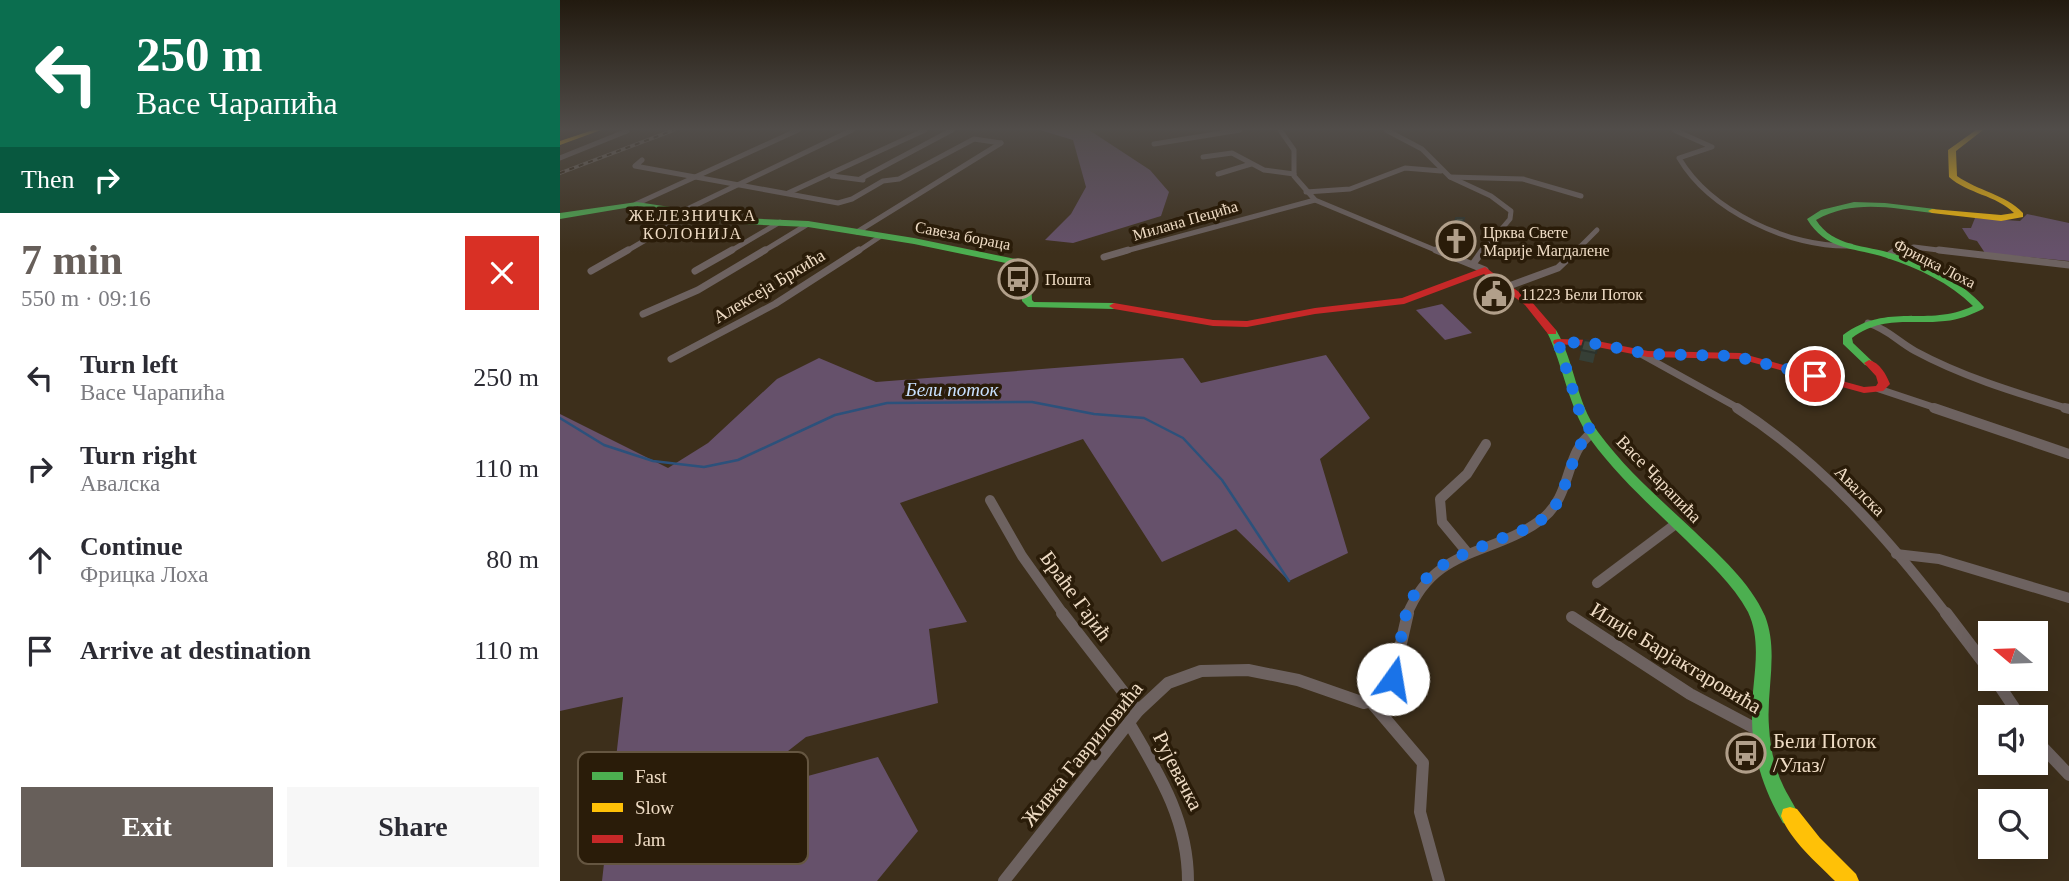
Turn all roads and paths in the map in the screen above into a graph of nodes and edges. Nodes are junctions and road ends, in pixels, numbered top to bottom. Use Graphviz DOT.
graph roads {
  1 [pos="659,171"];
  2 [pos="707,171"];
  3 [pos="766,171"];
  4 [pos="838,171"];
  5 [pos="875,171"];
  6 [pos="914,171"];
  7 [pos="956,171"];
  8 [pos="1228,171"];
  9 [pos="1275,171"];
  10 [pos="1397,171"];
  11 [pos="1441,171"];
  12 [pos="1690,171"];
  13 [pos="1953,171"];
  14 [pos="1218,174"];
  15 [pos="1294,174"];
  16 [pos="830,175"];
  17 [pos="1450,177"];
  18 [pos="692,178"];
  19 [pos="860,179"];
  20 [pos="881,182"];
  21 [pos="737,185"];
  22 [pos="1306,192"];
  23 [pos="786,194"];
  24 [pos="1581,196"];
  25 [pos="1315,200"];
  26 [pos="636,204"];
  27 [pos="685,213"];
  28 [pos="560,216"];
  29 [pos="780,222"];
  30 [pos="808,224"];
  31 [pos="1597,230"];
  32 [pos="857,232"];
  33 [pos="881,236"];
  34 [pos="1851,246"];
  35 [pos="1889,255"];
  36 [pos="1104,257"];
  37 [pos="2069,265"];
  38 [pos="1478,267"];
  39 [pos="591,271"];
  40 [pos="695,271"];
  41 [pos="1509,286"];
  42 [pos="643,314"];
  43 [pos="1868,323"];
  44 [pos="1558,342"];
  45 [pos="1639,353"];
  46 [pos="1663,355"];
  47 [pos="671,359"];
  48 [pos="1674,371"];
  49 [pos="1880,389"];
  50 [pos="2069,409"];
  51 [pos="1592,433"];
  52 [pos="1486,444"];
  53 [pos="2069,454"];
  54 [pos="990,500"];
  55 [pos="1677,523"];
  56 [pos="1466,551"];
  57 [pos="1896,554"];
  58 [pos="1597,583"];
  59 [pos="2069,597"];
  60 [pos="1572,618"];
  61 [pos="1978,656"];
  62 [pos="1371,702"];
  63 [pos="1138,711"];
  64 [pos="1129,723"];
  65 [pos="1760,731"];
  66 [pos="2048,752"];
  67 [pos="2069,775"];
  68 [pos="1004,881"];
  69 [pos="1188,881"];
  70 [pos="1439,881"];
  71 [pos="1849,881"];
  1 -- 18 [label="street"];
  2 -- 18 [label="street"];
  3 -- 21 [label="street"];
  4 -- 16 [label="street"];
  5 -- 19 [label="street"];
  6 -- 20 [label="street"];
  7 -- 32 [label="street"];
  8 -- 14 [label="street"];
  9 -- 15 [label="street"];
  10 -- 22 [label="street"];
  11 -- 17 [label="street"];
  12 -- 34 [label="street"];
  13 -- 34 [label="main road, Фрицка Лоха"];
  15 -- 22 [label="street, Васе Чарапића"];
  16 -- 19 [label="street"];
  16 -- 23 [label="street"];
  17 -- 24 [label="street"];
  17 -- 38 [label="street"];
  18 -- 21 [label="street"];
  18 -- 26 [label="street"];
  19 -- 20 [label="street"];
  20 -- 23 [label="street"];
  21 -- 23 [label="street"];
  21 -- 27 [label="street"];
  22 -- 25 [label="street, Васе Чарапића"];
  25 -- 36 [label="street, Милана Пецића"];
  25 -- 38 [label="street, Васе Чарапића"];
  26 -- 27 [label="main road, Савеза бораца"];
  26 -- 28 [label="main road, Савеза бораца"];
  27 -- 29 [label="main road, Савеза бораца"];
  27 -- 39 [label="street"];
  29 -- 30 [label="main road, Савеза бораца"];
  29 -- 40 [label="street"];
  30 -- 32 [label="main road, Савеза бораца"];
  30 -- 42 [label="street"];
  31 -- 41 [label="street"];
  32 -- 33 [label="main road, Савеза бораца"];
  33 -- 38 [label="main road, Савеза бораца"];
  33 -- 47 [label="street, Алексеја Бркића"];
  34 -- 35 [label="main road, Фрицка Лоха"];
  35 -- 37 [label="street"];
  35 -- 43 [label="main road, Фрицка Лоха"];
  38 -- 41 [label="main road, Васе Чарапића"];
  41 -- 44 [label="main road, Васе Чарапића"];
  43 -- 49 [label="main road"];
  43 -- 50 [label="street"];
  44 -- 45 [label="main road, Авалска"];
  44 -- 51 [label="main road, Васе Чарапића"];
  45 -- 46 [label="main road, Авалска"];
  45 -- 48 [label="street, Авалска"];
  46 -- 48 [label="street, Авалска"];
  46 -- 49 [label="main road"];
  48 -- 57 [label="street, Авалска"];
  49 -- 53 [label="street"];
  51 -- 55 [label="main road, Васе Чарапића"];
  51 -- 56 [label="street"];
  52 -- 56 [label="street"];
  54 -- 63 [label="street, Браће Гајић"];
  55 -- 58 [label="street"];
  55 -- 65 [label="main road, Васе Чарапића"];
  56 -- 62 [label="street"];
  57 -- 59 [label="street"];
  57 -- 61 [label="street, Авалска"];
  60 -- 65 [label="street, Илије Барјактаровића"];
  62 -- 63 [label="street, Живка Гавриловића"];
  62 -- 70 [label="street"];
  63 -- 64 [label="street, Живка Гавриловића"];
  64 -- 68 [label="street, Живка Гавриловића"];
  64 -- 69 [label="street, Рујевачка"];
  65 -- 71 [label="main road, Васе Чарапића"];
  66 -- 67 [label="street"];
}
